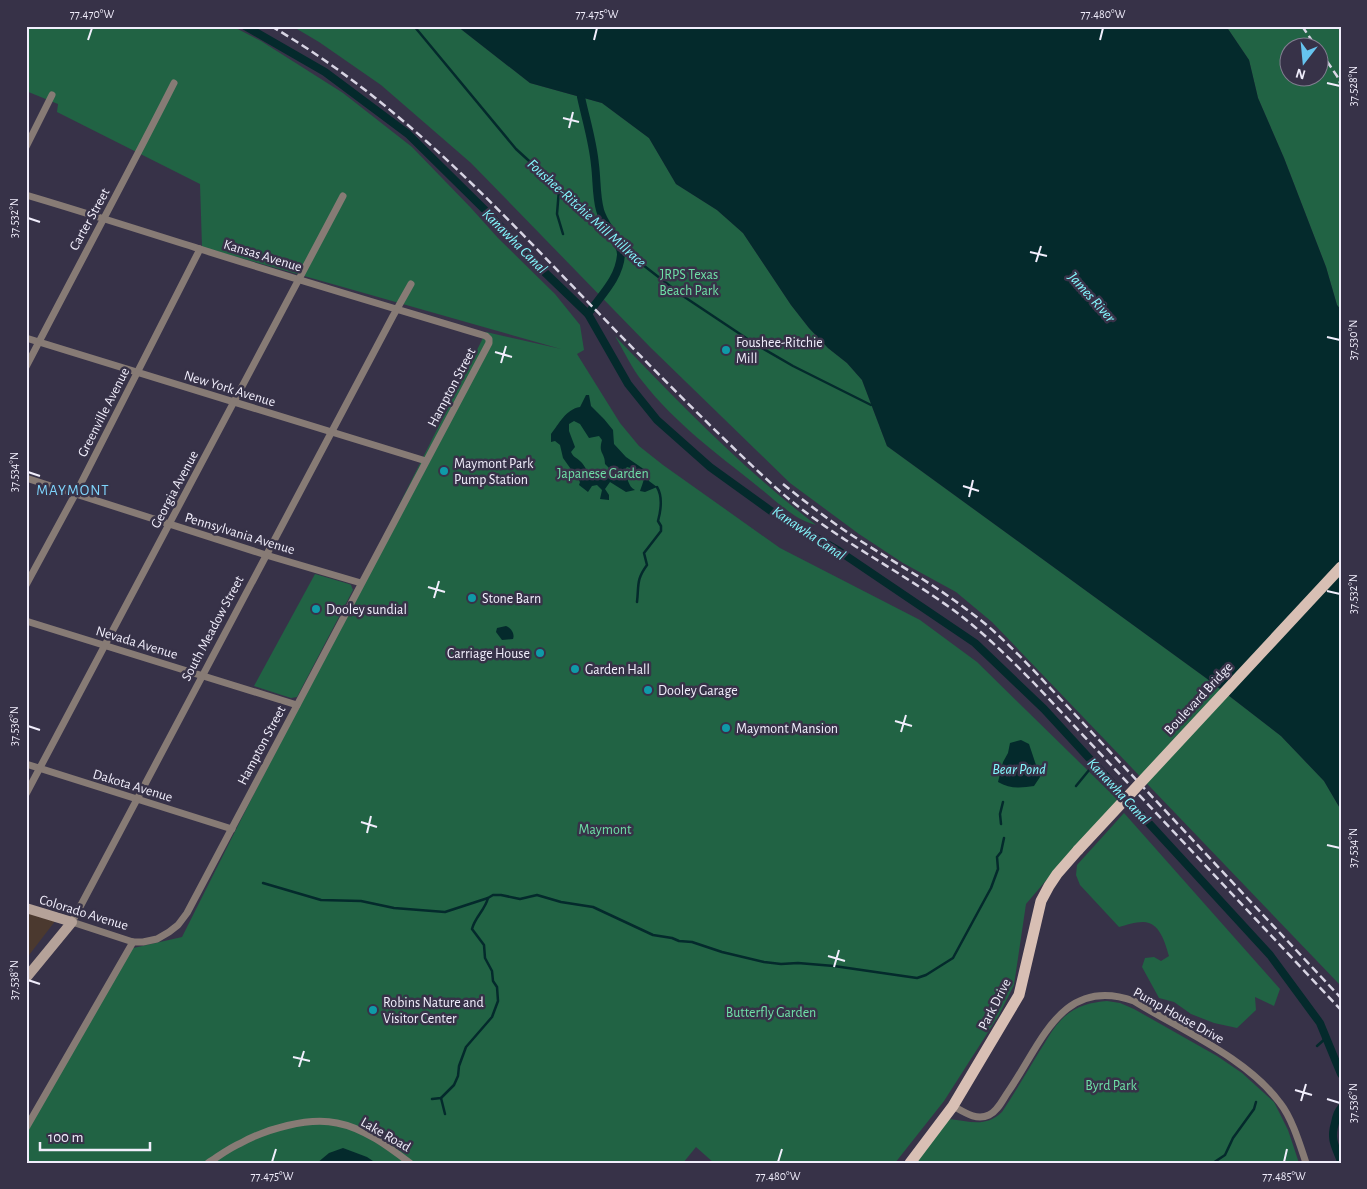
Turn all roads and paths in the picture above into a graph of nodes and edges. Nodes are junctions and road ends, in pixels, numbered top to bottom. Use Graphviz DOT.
graph roads {
  1 [pos="174,83"];
  2 [pos="52,95"];
  3 [pos="26,147"];
  4 [pos="26,195"];
  5 [pos="343,196"];
  6 [pos="104,218"];
  7 [pos="200,249"];
  8 [pos="299,279"];
  9 [pos="411,284"];
  10 [pos="397,309"];
  11 [pos="26,338"];
  12 [pos="39,342"];
  13 [pos="489,343"];
  14 [pos="26,367"];
  15 [pos="137,372"];
  16 [pos="234,402"];
  17 [pos="331,432"];
  18 [pos="426,461"];
  19 [pos="26,478"];
  20 [pos="75,494"];
  21 [pos="170,524"];
  22 [pos="266,555"];
  23 [pos="1341,567"];
  24 [pos="361,583"];
  25 [pos="26,585"];
  26 [pos="26,621"];
  27 [pos="105,645"];
  28 [pos="202,676"];
  29 [pos="297,705"];
  30 [pos="26,764"];
  31 [pos="39,769"];
  32 [pos="26,794"];
  33 [pos="137,799"];
  34 [pos="232,829"];
  35 [pos="1078,850"];
  36 [pos="26,908"];
  37 [pos="72,922"];
  38 [pos="133,942"];
  39 [pos="26,978"];
  40 [pos="953,1106"];
  41 [pos="26,1128"];
  42 [pos="208,1163"];
  43 [pos="410,1163"];
  44 [pos="910,1163"];
  45 [pos="1306,1163"];
  1 -- 6 [label="street, Carter Street"];
  2 -- 3 [label="street"];
  4 -- 6 [label="street, Kansas Avenue"];
  5 -- 8 [label="street, Georgia Avenue"];
  6 -- 7 [label="street, Kansas Avenue"];
  6 -- 12 [label="street, Carter Street"];
  7 -- 8 [label="street, Kansas Avenue"];
  7 -- 15 [label="street, Greenville Avenue"];
  8 -- 10 [label="street, Kansas Avenue"];
  8 -- 16 [label="street, Georgia Avenue"];
  9 -- 10 [label="street, South Meadow Street"];
  10 -- 13 [label="street, Kansas Avenue"];
  10 -- 17 [label="street, South Meadow Street"];
  11 -- 12 [label="street, New York Avenue"];
  12 -- 14 [label="street, Carter Street"];
  12 -- 15 [label="street, New York Avenue"];
  13 -- 18 [label="street, Hampton Street"];
  15 -- 16 [label="street, New York Avenue"];
  15 -- 20 [label="street, Greenville Avenue"];
  16 -- 17 [label="street, New York Avenue"];
  16 -- 21 [label="street, Georgia Avenue"];
  17 -- 18 [label="street, New York Avenue"];
  17 -- 22 [label="street, South Meadow Street"];
  18 -- 24 [label="street, Hampton Street"];
  19 -- 20 [label="street, Pennsylvania Avenue"];
  20 -- 21 [label="street, Pennsylvania Avenue"];
  20 -- 25 [label="street, Greenville Avenue"];
  21 -- 22 [label="street, Pennsylvania Avenue"];
  21 -- 27 [label="street, Georgia Avenue"];
  22 -- 24 [label="street, Pennsylvania Avenue"];
  22 -- 28 [label="street, South Meadow Street"];
  23 -- 35 [label="main road, Boulevard Bridge, bridge"];
  24 -- 29 [label="street, Hampton Street"];
  26 -- 27 [label="street, Nevada Avenue"];
  27 -- 28 [label="street, Nevada Avenue"];
  27 -- 31 [label="street, Georgia Avenue"];
  28 -- 29 [label="street, Nevada Avenue"];
  28 -- 33 [label="street, South Meadow Street"];
  29 -- 34 [label="street, Hampton Street"];
  30 -- 31 [label="street, Dakota Avenue"];
  31 -- 32 [label="street, Georgia Avenue"];
  31 -- 33 [label="street, Dakota Avenue"];
  33 -- 34 [label="street, Dakota Avenue"];
  33 -- 37 [label="street, South Meadow Street"];
  34 -- 38 [label="street, Hampton Street"];
  35 -- 40 [label="main road, Park Drive"];
  36 -- 37 [label="street, Colorado Avenue"];
  37 -- 38 [label="street, Colorado Avenue"];
  37 -- 39 [label="street, South Meadow Street"];
  38 -- 41 [label="street"];
  40 -- 44 [label="main road, Park Drive"];
  40 -- 45 [label="street, Pump House Drive"];
  42 -- 43 [label="street, Lake Road"];
}
